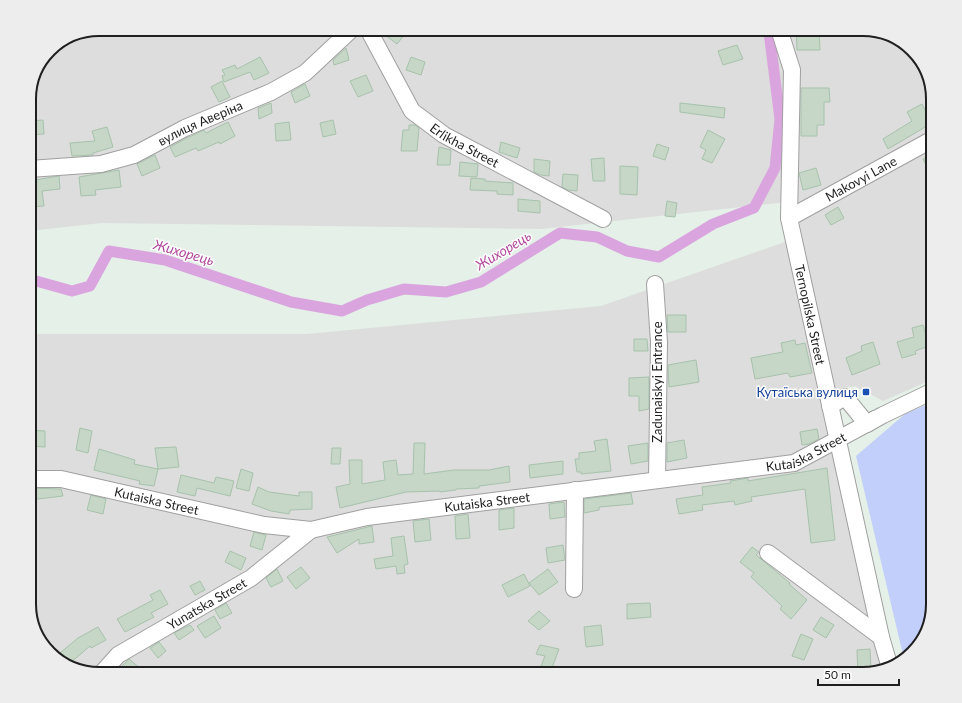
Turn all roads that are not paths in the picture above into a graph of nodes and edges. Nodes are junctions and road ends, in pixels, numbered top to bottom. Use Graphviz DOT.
graph roads {
  1 [pos="344,36"];
  2 [pos="372,36"];
  3 [pos="781,36"];
  4 [pos="926,143"];
  5 [pos="36,169"];
  6 [pos="789,218"];
  7 [pos="603,219"];
  8 [pos="655,284"];
  9 [pos="926,394"];
  10 [pos="830,406"];
  11 [pos="876,418"];
  12 [pos="837,441"];
  13 [pos="36,479"];
  14 [pos="657,480"];
  15 [pos="575,490"];
  16 [pos="311,530"];
  17 [pos="768,553"];
  18 [pos="574,589"];
  19 [pos="881,637"];
  20 [pos="888,661"];
  21 [pos="107,667"];
  1 -- 5 [label="street, вулиця Аверіна"];
  2 -- 7 [label="street, Erlikha Street"];
  3 -- 6 [label="street, Ternopilska Street"];
  4 -- 6 [label="street, Makovyi Lane"];
  6 -- 10 [label="street, Ternopilska Street"];
  8 -- 14 [label="street, Zadunaiskyi Entrance"];
  9 -- 11 [label="street, Kutaiska Street"];
  10 -- 11 [label="street"];
  10 -- 12 [label="street, Ternopilska Street"];
  11 -- 12 [label="street, Kutaiska Street"];
  12 -- 14 [label="street, Kutaiska Street"];
  12 -- 19 [label="street, Ternopilska Street"];
  13 -- 16 [label="street, Kutaiska Street"];
  14 -- 15 [label="street, Kutaiska Street"];
  15 -- 16 [label="street, Kutaiska Street"];
  15 -- 18 [label="street"];
  16 -- 21 [label="street, Yunatska Street"];
  17 -- 19 [label="street"];
  19 -- 20 [label="street, Ternopilska Street"];
}
